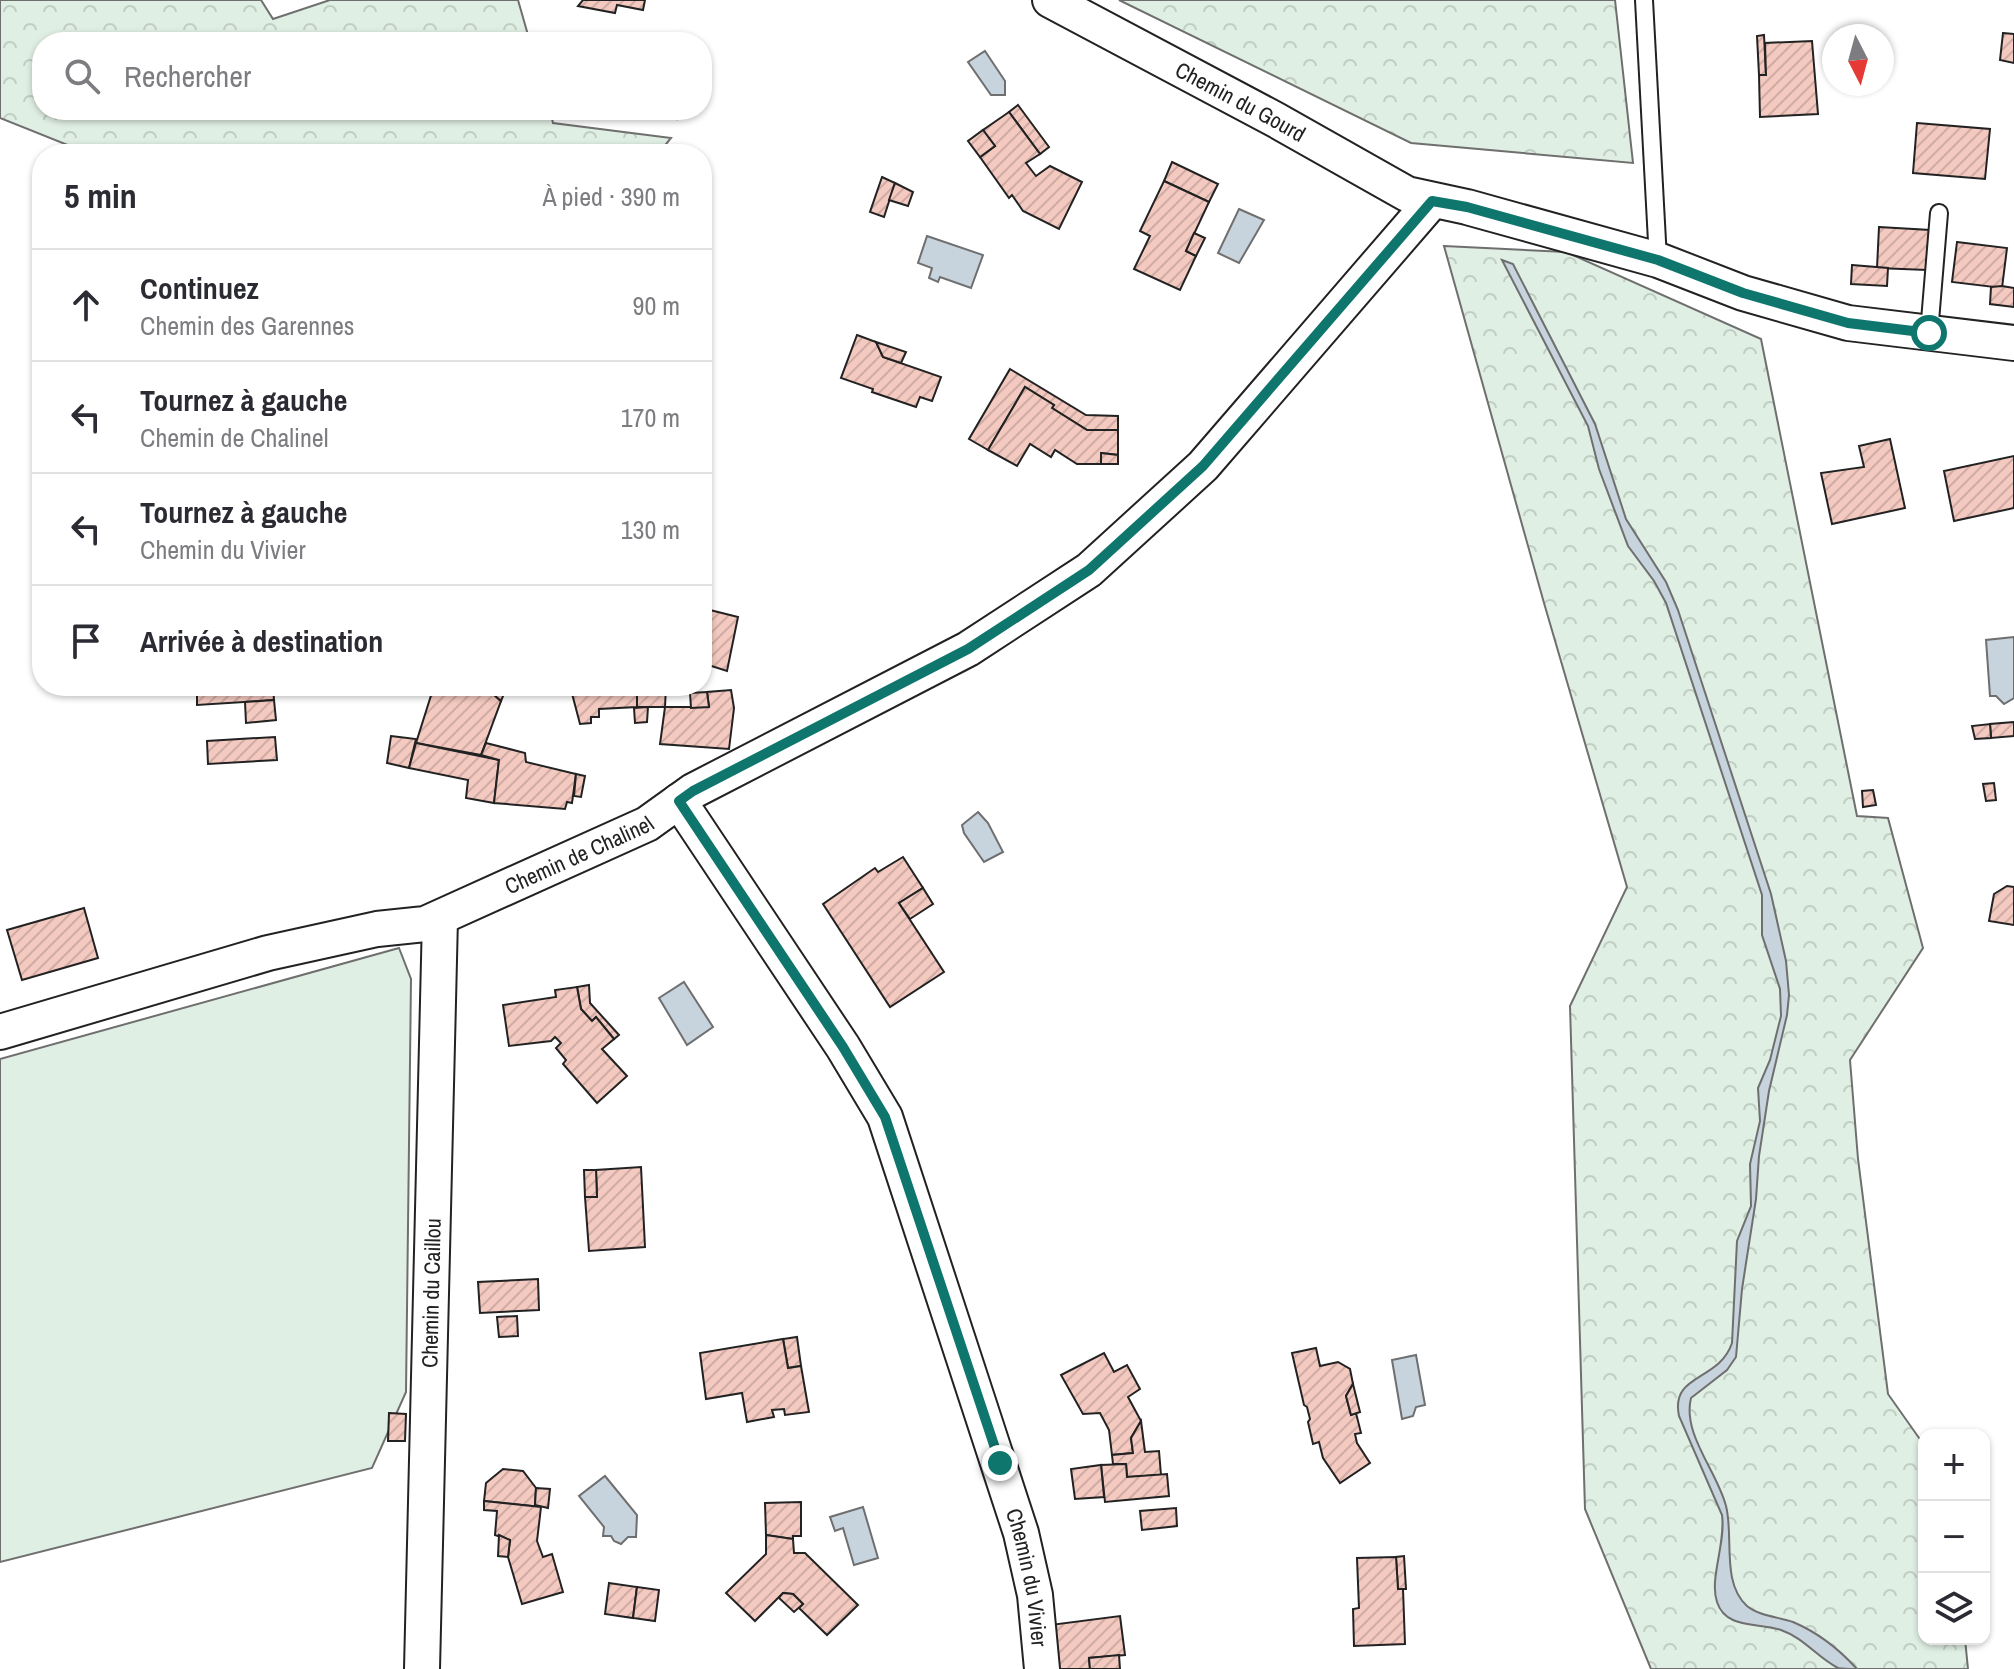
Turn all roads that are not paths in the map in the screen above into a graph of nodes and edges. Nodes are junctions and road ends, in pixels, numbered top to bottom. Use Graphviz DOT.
graph roads {
  1 [pos="1050,0"];
  2 [pos="1644,0"];
  3 [pos="1432,201"];
  4 [pos="1939,213"];
  5 [pos="1658,260"];
  6 [pos="1929,333"];
  7 [pos="2014,343"];
  8 [pos="679,801"];
  9 [pos="440,918"];
  10 [pos="0,1032"];
  11 [pos="422,1669"];
  12 [pos="1042,1669"];
  1 -- 3 [label="street, Chemin du Gourd"];
  2 -- 5 [label="lane"];
  3 -- 5 [label="street, Chemin du Gourd"];
  3 -- 8 [label="street, Chemin de Chalinel"];
  4 -- 6 [label="lane"];
  5 -- 6 [label="street, Chemin du Gourd"];
  6 -- 7 [label="street, Chemin du Gourd"];
  8 -- 9 [label="street, Chemin de Chalinel"];
  8 -- 12 [label="street, Chemin du Vivier"];
  9 -- 10 [label="street, Chemin de Chalinel"];
  9 -- 11 [label="street, Chemin du Caillou"];
}
